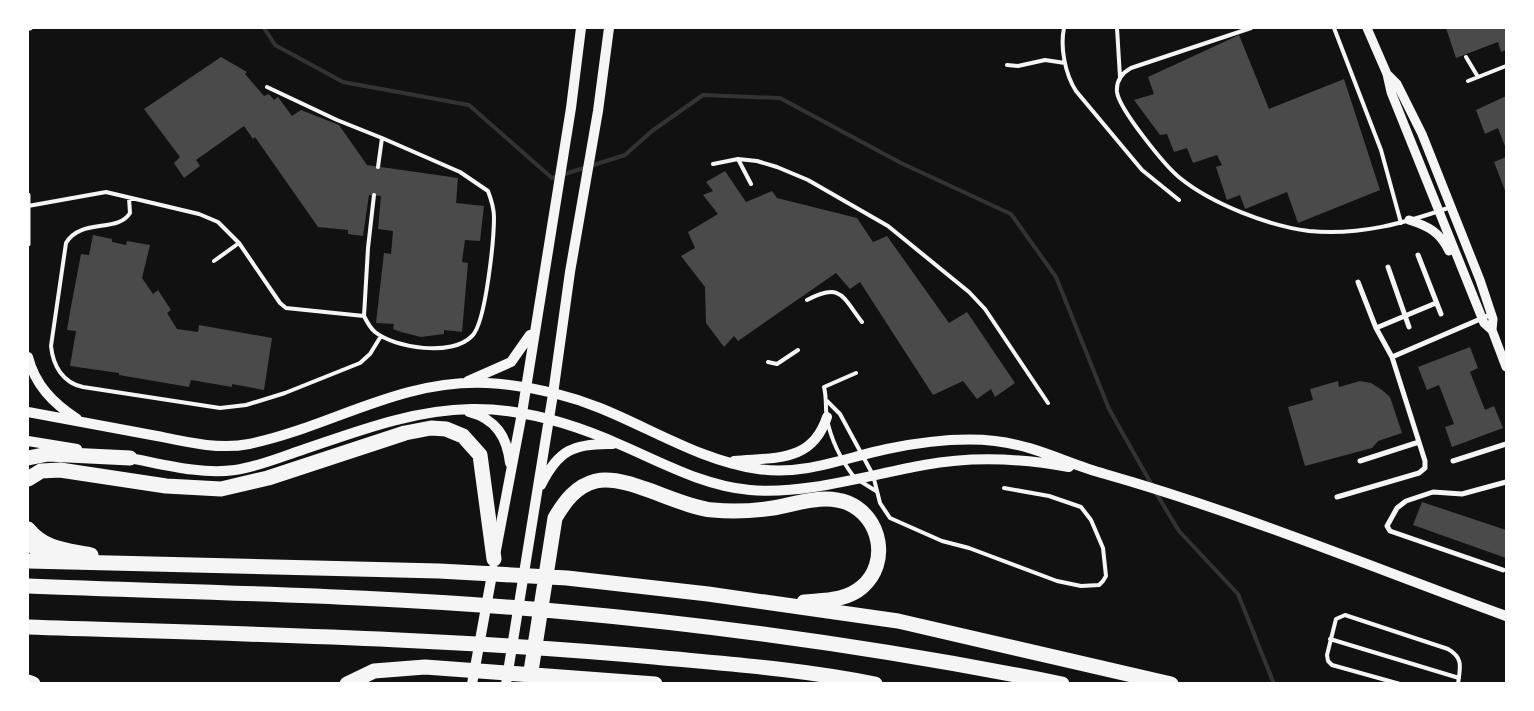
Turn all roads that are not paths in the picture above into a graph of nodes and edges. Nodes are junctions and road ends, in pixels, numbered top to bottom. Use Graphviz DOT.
graph roads {
  1 [pos="581,28"];
  2 [pos="609,28"];
  3 [pos="1064,28"];
  4 [pos="1117,28"];
  5 [pos="1251,28"];
  6 [pos="1334,28"];
  7 [pos="1368,28"];
  8 [pos="1466,57"];
  9 [pos="1066,63"];
  10 [pos="1007,65"];
  11 [pos="1506,66"];
  12 [pos="1387,74"];
  13 [pos="1120,77"];
  14 [pos="1478,77"];
  15 [pos="1468,81"];
  16 [pos="267,87"];
  17 [pos="382,138"];
  18 [pos="738,160"];
  19 [pos="713,164"];
  20 [pos="378,167"];
  21 [pos="751,184"];
  22 [pos="28,195"];
  23 [pos="374,196"];
  24 [pos="129,198"];
  25 [pos="1179,200"];
  26 [pos="28,206"];
  27 [pos="1452,207"];
  28 [pos="1439,211"];
  29 [pos="1405,222"];
  30 [pos="28,231"];
  31 [pos="240,243"];
  32 [pos="28,244"];
  33 [pos="1418,255"];
  34 [pos="214,261"];
  35 [pos="1388,267"];
  36 [pos="1358,282"];
  37 [pos="1470,288"];
  38 [pos="807,300"];
  39 [pos="1436,303"];
  40 [pos="1441,314"];
  41 [pos="1492,314"];
  42 [pos="364,316"];
  43 [pos="1405,316"];
  44 [pos="1482,318"];
  45 [pos="862,322"];
  46 [pos="534,327"];
  47 [pos="1410,327"];
  48 [pos="1376,328"];
  49 [pos="1492,330"];
  50 [pos="381,336"];
  51 [pos="798,350"];
  52 [pos="28,357"];
  53 [pos="1392,357"];
  54 [pos="768,362"];
  55 [pos="1506,367"];
  56 [pos="856,373"];
  57 [pos="465,382"];
  58 [pos="526,388"];
  59 [pos="553,394"];
  60 [pos="827,401"];
  61 [pos="1048,403"];
  62 [pos="458,409"];
  63 [pos="28,412"];
  64 [pos="522,413"];
  65 [pos="549,418"];
  66 [pos="827,418"];
  67 [pos="81,422"];
  68 [pos="28,441"];
  69 [pos="1419,442"];
  70 [pos="620,444"];
  71 [pos="1506,444"];
  72 [pos="862,457"];
  73 [pos="28,458"];
  74 [pos="130,458"];
  75 [pos="842,461"];
  76 [pos="1360,461"];
  77 [pos="1453,461"];
  78 [pos="726,462"];
  79 [pos="510,472"];
  80 [pos="1099,472"];
  81 [pos="873,475"];
  82 [pos="855,478"];
  83 [pos="28,479"];
  84 [pos="1506,482"];
  85 [pos="1004,488"];
  86 [pos="876,491"];
  87 [pos="535,497"];
  88 [pos="1338,497"];
  89 [pos="28,530"];
  90 [pos="28,543"];
  91 [pos="109,559"];
  92 [pos="494,559"];
  93 [pos="28,561"];
  94 [pos="140,564"];
  95 [pos="1503,570"];
  96 [pos="28,586"];
  97 [pos="780,604"];
  98 [pos="1506,616"];
  99 [pos="28,627"];
  100 [pos="1330,640"];
  101 [pos="1459,678"];
  102 [pos="28,682"];
  103 [pos="33,684"];
  104 [pos="347,684"];
  105 [pos="472,684"];
  106 [pos="506,684"];
  107 [pos="529,684"];
  108 [pos="656,684"];
  109 [pos="875,684"];
  110 [pos="1062,684"];
  111 [pos="1171,684"];
  112 [pos="1400,684"];
  113 [pos="1458,684"];
  1 -- 46 [label="main road"];
  2 -- 59 [label="main road"];
  3 -- 9 [label="lane"];
  4 -- 13 [label="lane"];
  5 -- 13 [label="lane"];
  6 -- 29 [label="lane"];
  7 -- 12 [label="street"];
  8 -- 14 [label="lane"];
  9 -- 10 [label="lane"];
  9 -- 25 [label="lane"];
  11 -- 14 [label="lane"];
  12 -- 27 [label="street"];
  12 -- 28 [label="street"];
  13 -- 29 [label="lane"];
  14 -- 15 [label="lane"];
  16 -- 17 [label="lane"];
  17 -- 20 [label="lane"];
  17 -- 50 [label="lane"];
  18 -- 19 [label="lane"];
  18 -- 21 [label="lane"];
  18 -- 61 [label="lane"];
  22 -- 26 [label="street"];
  23 -- 42 [label="lane"];
  24 -- 26 [label="lane"];
  24 -- 31 [label="lane"];
  24 -- 50 [label="lane"];
  26 -- 30 [label="street"];
  27 -- 28 [label="lane"];
  27 -- 41 [label="street"];
  28 -- 29 [label="lane"];
  28 -- 37 [label="street"];
  29 -- 37 [label="street"];
  30 -- 32 [label="street"];
  31 -- 34 [label="lane"];
  31 -- 42 [label="lane"];
  33 -- 39 [label="street"];
  35 -- 43 [label="street"];
  36 -- 48 [label="street"];
  37 -- 44 [label="street"];
  38 -- 45 [label="lane"];
  39 -- 40 [label="street"];
  39 -- 43 [label="street"];
  41 -- 44 [label="street"];
  41 -- 49 [label="street"];
  42 -- 50 [label="lane"];
  43 -- 47 [label="street"];
  43 -- 48 [label="street"];
  44 -- 49 [label="street"];
  44 -- 53 [label="street"];
  46 -- 57 [label="main road"];
  46 -- 58 [label="main road"];
  48 -- 53 [label="street"];
  49 -- 55 [label="street"];
  51 -- 54 [label="lane"];
  52 -- 67 [label="main road"];
  53 -- 69 [label="street"];
  56 -- 60 [label="lane"];
  57 -- 58 [label="main road"];
  57 -- 67 [label="main road"];
  58 -- 59 [label="main road"];
  58 -- 64 [label="main road"];
  59 -- 65 [label="main road"];
  59 -- 78 [label="main road"];
  60 -- 66 [label="lane"];
  60 -- 72 [label="lane"];
  62 -- 64 [label="main road"];
  62 -- 74 [label="main road"];
  62 -- 79 [label="main road"];
  63 -- 67 [label="main road"];
  64 -- 65 [label="main road"];
  64 -- 79 [label="main road"];
  65 -- 70 [label="main road"];
  65 -- 87 [label="main road"];
  66 -- 75 [label="lane"];
  66 -- 78 [label="main road"];
  68 -- 74 [label="main road"];
  69 -- 76 [label="street"];
  69 -- 88 [label="street"];
  70 -- 82 [label="main road"];
  70 -- 87 [label="main road"];
  71 -- 77 [label="street"];
  72 -- 75 [label="main road"];
  72 -- 80 [label="main road"];
  72 -- 81 [label="lane"];
  73 -- 74 [label="highway"];
  75 -- 78 [label="main road"];
  75 -- 82 [label="lane"];
  79 -- 92 [label="main road"];
  80 -- 81 [label="main road"];
  80 -- 98 [label="main road"];
  81 -- 82 [label="main road"];
  81 -- 86 [label="lane"];
  82 -- 86 [label="lane"];
  83 -- 92 [label="highway"];
  84 -- 95 [label="street"];
  85 -- 86 [label="lane"];
  87 -- 106 [label="main road"];
  89 -- 91 [label="highway"];
  90 -- 91 [label="highway"];
  91 -- 94 [label="highway"];
  92 -- 105 [label="main road"];
  93 -- 94 [label="highway"];
  94 -- 97 [label="highway"];
  96 -- 110 [label="highway"];
  97 -- 107 [label="highway"];
  97 -- 111 [label="highway"];
  99 -- 109 [label="highway"];
  100 -- 101 [label="lane"];
  100 -- 101 [label="lane"];
  100 -- 112 [label="lane"];
  101 -- 113 [label="lane"];
  102 -- 103 [label="highway"];
  104 -- 108 [label="highway"];
}
